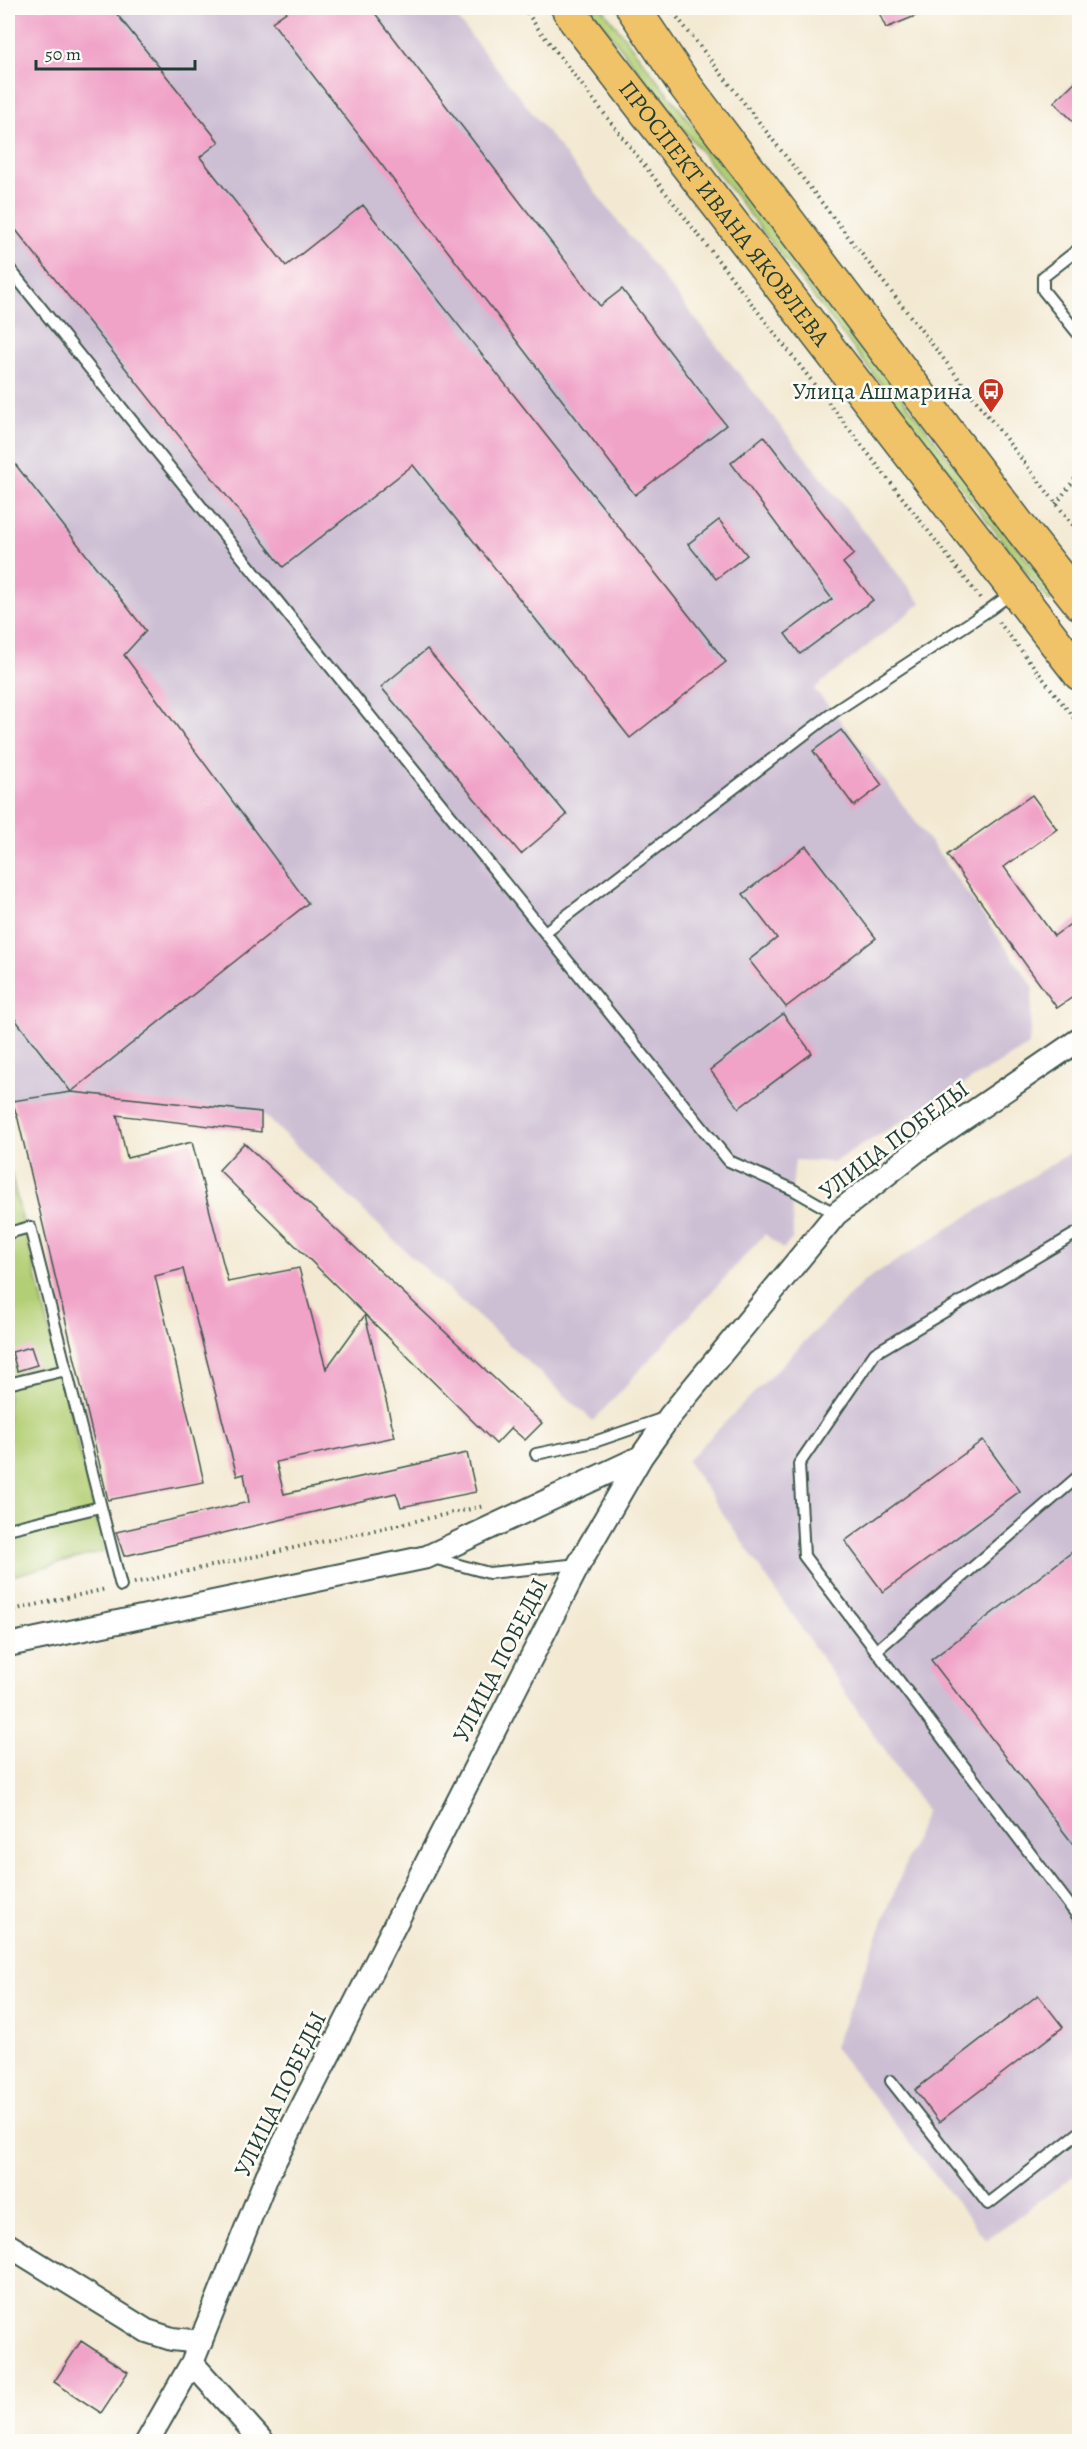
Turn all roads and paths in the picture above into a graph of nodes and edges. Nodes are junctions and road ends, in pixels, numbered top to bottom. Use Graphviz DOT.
graph roads {
  1 [pos="524,8"];
  2 [pos="568,8"];
  3 [pos="633,8"];
  4 [pos="670,8"];
  5 [pos="1080,248"];
  6 [pos="8,267"];
  7 [pos="1080,336"];
  8 [pos="1080,472"];
  9 [pos="1056,504"];
  10 [pos="1080,534"];
  11 [pos="1002,600"];
  12 [pos="1080,603"];
  13 [pos="1073,654"];
  14 [pos="1080,726"];
  15 [pos="544,932"];
  16 [pos="1080,1039"];
  17 [pos="836,1214"];
  18 [pos="1080,1231"];
  19 [pos="8,1233"];
  20 [pos="66,1370"];
  21 [pos="8,1384"];
  22 [pos="670,1416"];
  23 [pos="536,1454"];
  24 [pos="641,1457"];
  25 [pos="1080,1475"];
  26 [pos="100,1507"];
  27 [pos="526,1510"];
  28 [pos="8,1529"];
  29 [pos="427,1557"];
  30 [pos="579,1564"];
  31 [pos="121,1586"];
  32 [pos="8,1611"];
  33 [pos="8,1645"];
  34 [pos="877,1650"];
  35 [pos="1080,1919"];
  36 [pos="891,2081"];
  37 [pos="1080,2132"];
  38 [pos="8,2245"];
  39 [pos="196,2353"];
  40 [pos="147,2442"];
  41 [pos="263,2442"];
  1 -- 11 [label="path"];
  2 -- 11 [label="main road, ПРОСПЕКТ ИВАНА ЯКОВЛЕВА"];
  3 -- 12 [label="main road, ПРОСПЕКТ ИВАНА ЯКОВЛЕВА"];
  4 -- 9 [label="path"];
  5 -- 7 [label="lane"];
  6 -- 15 [label="lane"];
  8 -- 9 [label="path"];
  9 -- 10 [label="path"];
  11 -- 13 [label="main road, ПРОСПЕКТ ИВАНА ЯКОВЛЕВА"];
  11 -- 14 [label="path"];
  11 -- 15 [label="lane"];
  15 -- 17 [label="lane"];
  16 -- 17 [label="street, УЛИЦА ПОБЕДЫ"];
  17 -- 22 [label="street, УЛИЦА ПОБЕДЫ"];
  18 -- 34 [label="lane"];
  19 -- 20 [label="lane"];
  20 -- 21 [label="lane"];
  20 -- 26 [label="lane"];
  22 -- 23 [label="lane"];
  22 -- 24 [label="street, УЛИЦА ПОБЕДЫ"];
  24 -- 27 [label="street"];
  24 -- 30 [label="street, УЛИЦА ПОБЕДЫ"];
  25 -- 34 [label="lane"];
  26 -- 28 [label="lane"];
  26 -- 31 [label="lane"];
  27 -- 29 [label="street"];
  27 -- 31 [label="path"];
  29 -- 30 [label="lane"];
  29 -- 33 [label="street"];
  30 -- 39 [label="street, УЛИЦА ПОБЕДЫ"];
  31 -- 32 [label="path"];
  34 -- 35 [label="lane"];
  36 -- 37 [label="lane"];
  38 -- 39 [label="street"];
  39 -- 40 [label="street, УЛИЦА ПОБЕДЫ"];
  39 -- 41 [label="street"];
}
